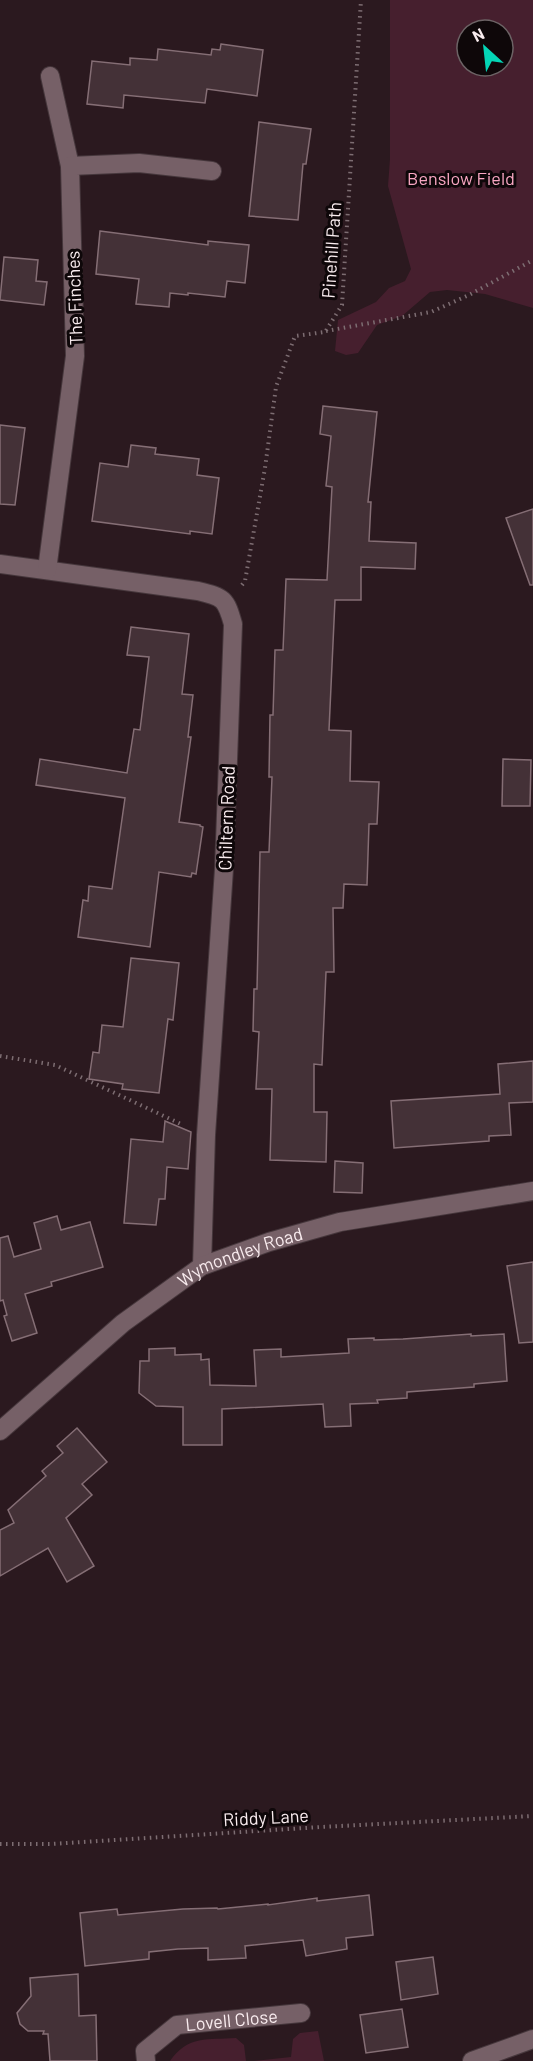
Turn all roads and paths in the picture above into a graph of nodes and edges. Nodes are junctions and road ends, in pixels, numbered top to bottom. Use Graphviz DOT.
graph roads {
  1 [pos="361,0"];
  2 [pos="50,76"];
  3 [pos="70,166"];
  4 [pos="212,171"];
  5 [pos="533,260"];
  6 [pos="325,332"];
  7 [pos="0,564"];
  8 [pos="47,570"];
  9 [pos="227,603"];
  10 [pos="0,1056"];
  11 [pos="206,1135"];
  12 [pos="533,1191"];
  13 [pos="202,1266"];
  14 [pos="0,1431"];
  15 [pos="533,1816"];
  16 [pos="0,1844"];
  17 [pos="301,2013"];
  18 [pos="533,2039"];
  19 [pos="146,2061"];
  20 [pos="472,2061"];
  1 -- 6 [label="path, Pinehill Path"];
  2 -- 3 [label="street, The Finches"];
  3 -- 4 [label="street"];
  3 -- 8 [label="street, The Finches"];
  5 -- 6 [label="path"];
  6 -- 9 [label="path"];
  7 -- 8 [label="street"];
  8 -- 9 [label="street"];
  9 -- 11 [label="street, Chiltern Road"];
  10 -- 11 [label="path"];
  11 -- 13 [label="street, Chiltern Road"];
  12 -- 13 [label="street, Wymondley Road"];
  13 -- 14 [label="street, Wymondley Road"];
  15 -- 16 [label="path, Riddy Lane"];
  17 -- 19 [label="street, Lovell Close"];
  18 -- 20 [label="street"];
}
